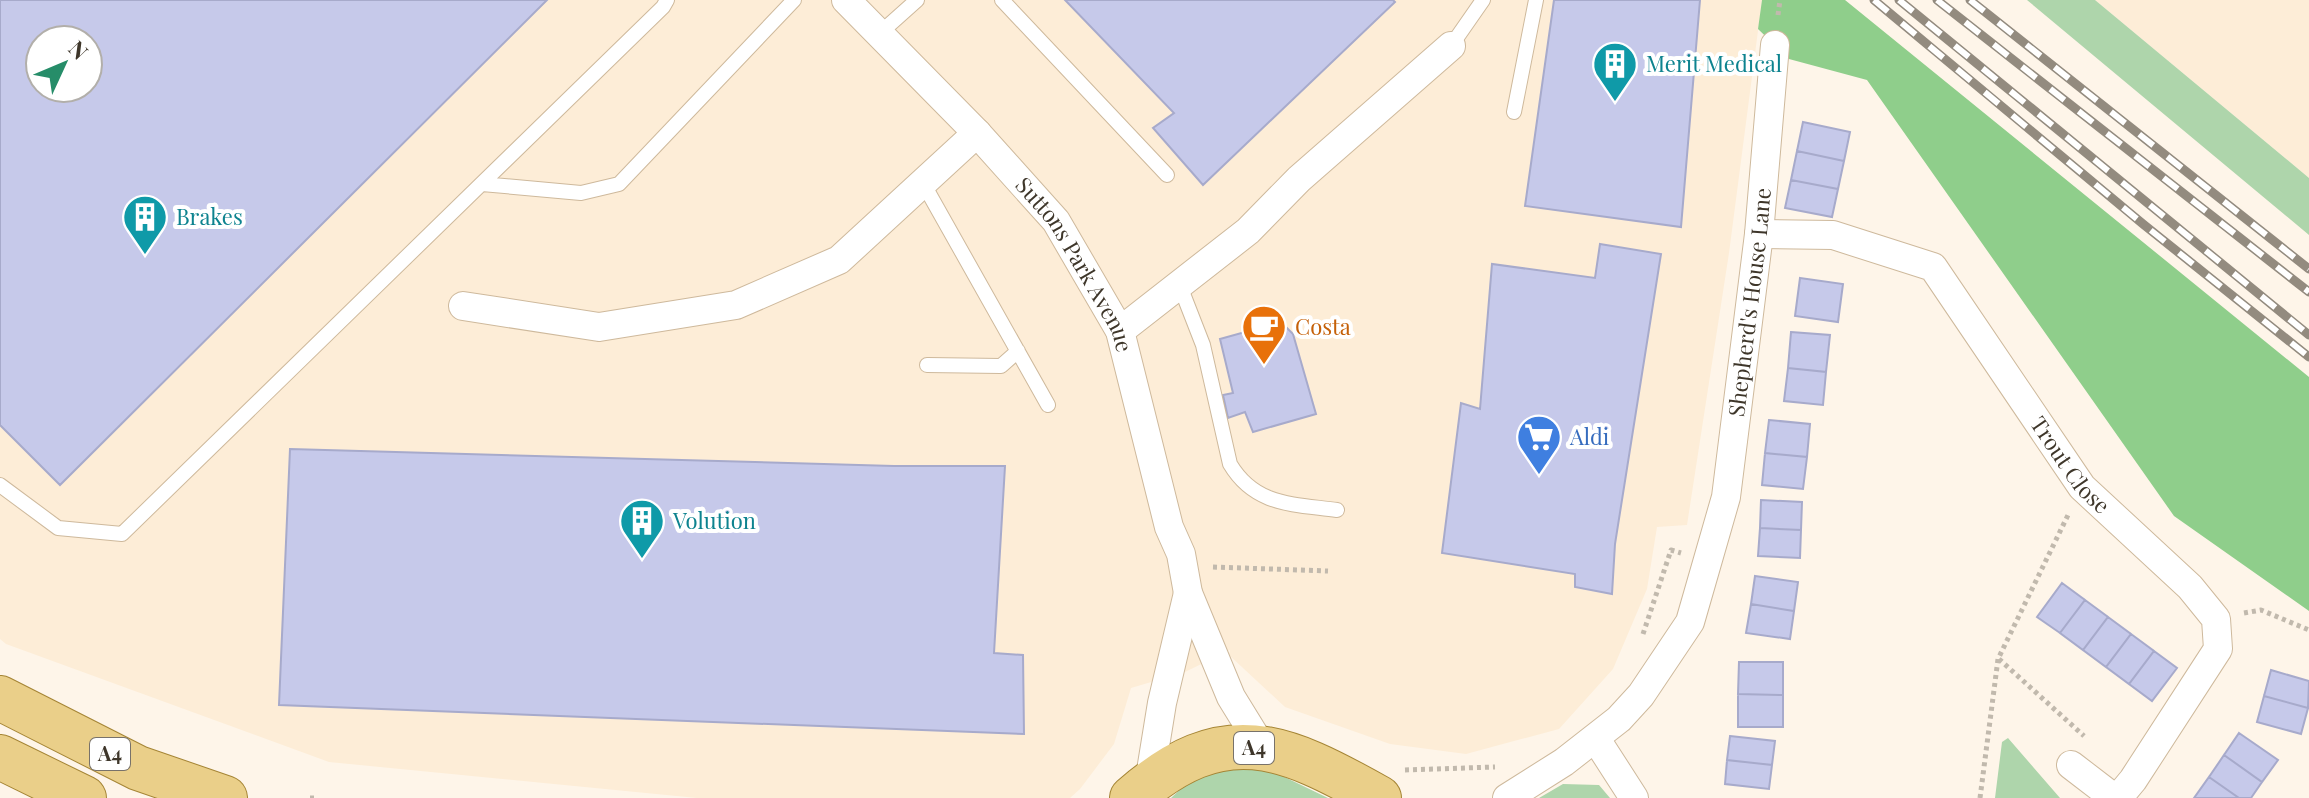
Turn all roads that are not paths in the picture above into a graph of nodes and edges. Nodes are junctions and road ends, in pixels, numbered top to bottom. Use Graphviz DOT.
graph roads {
  1 [pos="667,0"];
  2 [pos="794,0"];
  3 [pos="846,0"];
  4 [pos="917,0"];
  5 [pos="1002,0"];
  6 [pos="1483,0"];
  7 [pos="1536,0"];
  8 [pos="879,34"];
  9 [pos="1775,45"];
  10 [pos="1451,46"];
  11 [pos="1514,112"];
  12 [pos="977,133"];
  13 [pos="1167,175"];
  14 [pos="923,183"];
  15 [pos="482,184"];
  16 [pos="1759,234"];
  17 [pos="1180,286"];
  18 [pos="463,306"];
  19 [pos="1120,331"];
  20 [pos="1018,351"];
  21 [pos="927,365"];
  22 [pos="1048,405"];
  23 [pos="0,485"];
  24 [pos="1337,510"];
  25 [pos="1188,593"];
  26 [pos="0,698"];
  27 [pos="1596,739"];
  28 [pos="1263,749"];
  29 [pos="0,757"];
  30 [pos="2071,765"];
  31 [pos="1391,784"];
  32 [pos="1141,791"];
  33 [pos="84,798"];
  34 [pos="225,798"];
  35 [pos="1504,798"];
  36 [pos="1634,798"];
  37 [pos="2116,798"];
  1 -- 15 [label="lane"];
  2 -- 15 [label="lane"];
  3 -- 8 [label="street, Suttons Park Avenue"];
  4 -- 8 [label="lane"];
  5 -- 13 [label="lane"];
  6 -- 10 [label="lane"];
  7 -- 11 [label="lane"];
  8 -- 12 [label="street, Suttons Park Avenue"];
  9 -- 16 [label="street, Shepherd's House Lane"];
  10 -- 17 [label="street"];
  12 -- 14 [label="street"];
  12 -- 19 [label="street, Suttons Park Avenue"];
  14 -- 18 [label="street"];
  14 -- 20 [label="lane"];
  15 -- 23 [label="lane"];
  16 -- 27 [label="street, Shepherd's House Lane"];
  16 -- 37 [label="street, Trout Close"];
  17 -- 19 [label="street"];
  17 -- 24 [label="lane"];
  19 -- 25 [label="street, Suttons Park Avenue"];
  20 -- 21 [label="lane"];
  20 -- 22 [label="lane"];
  25 -- 28 [label="street, Suttons Park Avenue"];
  25 -- 32 [label="street, Suttons Park Avenue"];
  26 -- 34 [label="main road, A4"];
  27 -- 35 [label="street, Shepherd's House Lane"];
  27 -- 36 [label="street"];
  28 -- 31 [label="main road, A4"];
  28 -- 32 [label="main road, A4"];
  29 -- 33 [label="main road, A4"];
  30 -- 37 [label="street"];
}
